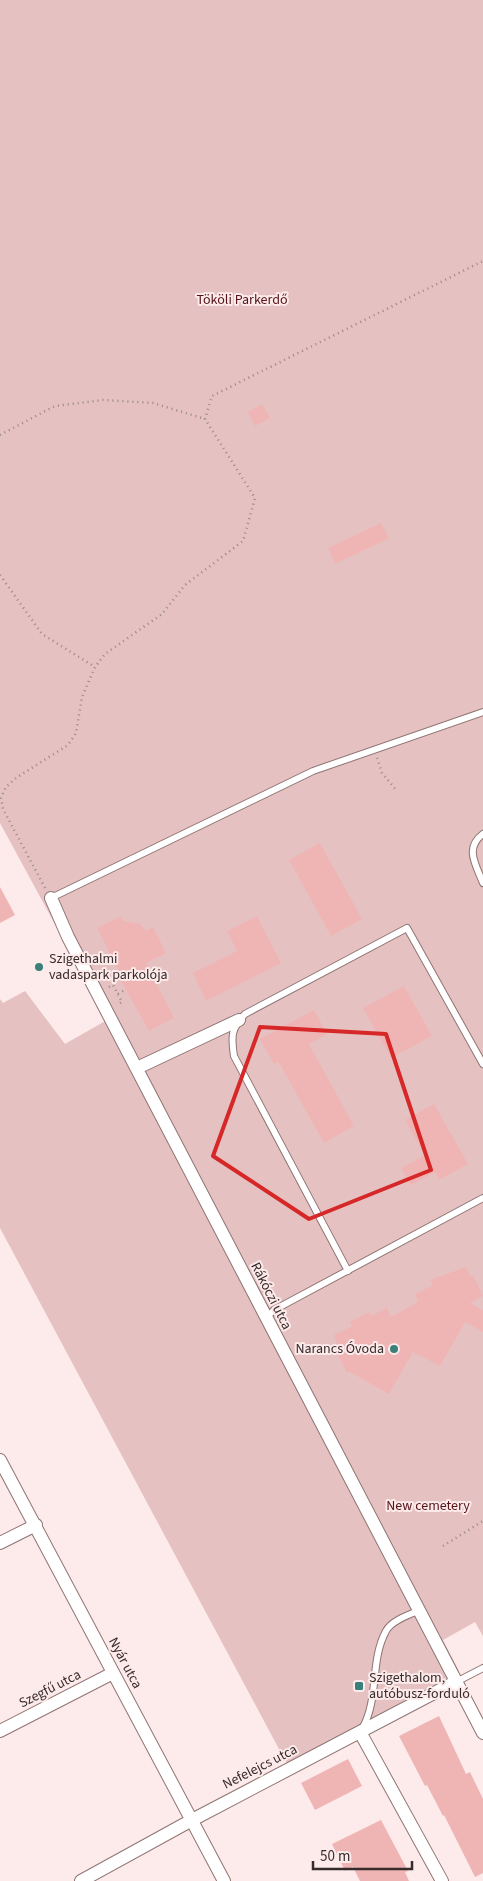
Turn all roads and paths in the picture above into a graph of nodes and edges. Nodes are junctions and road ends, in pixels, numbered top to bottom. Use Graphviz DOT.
graph roads {
  1 [pos="483,260"];
  2 [pos="205,419"];
  3 [pos="0,435"];
  4 [pos="0,575"];
  5 [pos="95,667"];
  6 [pos="483,712"];
  7 [pos="374,749"];
  8 [pos="397,791"];
  9 [pos="483,834"];
  10 [pos="483,883"];
  11 [pos="51,898"];
  12 [pos="125,990"];
  13 [pos="117,994"];
  14 [pos="239,1020"];
  15 [pos="483,1064"];
  16 [pos="137,1068"];
  17 [pos="483,1198"];
  18 [pos="348,1271"];
  19 [pos="266,1318"];
  20 [pos="0,1460"];
  21 [pos="483,1521"];
  22 [pos="36,1524"];
  23 [pos="0,1544"];
  24 [pos="443,1546"];
  25 [pos="418,1611"];
  26 [pos="483,1668"];
  27 [pos="113,1673"];
  28 [pos="455,1682"];
  29 [pos="0,1731"];
  30 [pos="360,1732"];
  31 [pos="483,1733"];
  32 [pos="192,1820"];
  33 [pos="81,1881"];
  34 [pos="224,1881"];
  35 [pos="442,1881"];
  1 -- 2 [label="path"];
  2 -- 3 [label="path"];
  2 -- 5 [label="path"];
  4 -- 5 [label="path"];
  5 -- 11 [label="path"];
  6 -- 7 [label="lane"];
  7 -- 8 [label="path"];
  7 -- 11 [label="lane"];
  9 -- 10 [label="lane"];
  11 -- 16 [label="street, Rákóczi utca"];
  12 -- 13 [label="path"];
  14 -- 15 [label="lane"];
  14 -- 16 [label="street"];
  14 -- 18 [label="lane"];
  16 -- 19 [label="street, Rákóczi utca"];
  17 -- 18 [label="lane"];
  18 -- 19 [label="lane"];
  19 -- 25 [label="street, Rákóczi utca"];
  20 -- 22 [label="street, Nyár utca"];
  21 -- 24 [label="path"];
  22 -- 23 [label="street"];
  22 -- 27 [label="street, Nyár utca"];
  25 -- 28 [label="street, Rákóczi utca"];
  25 -- 30 [label="lane"];
  26 -- 28 [label="lane"];
  27 -- 29 [label="street, Szegfű utca"];
  27 -- 32 [label="street, Nyár utca"];
  28 -- 30 [label="street, Nefelejcs utca"];
  28 -- 31 [label="street, Rákóczi utca"];
  30 -- 32 [label="street, Nefelejcs utca"];
  30 -- 35 [label="street"];
  32 -- 33 [label="street, Nefelejcs utca"];
  32 -- 34 [label="street, Nyár utca"];
}
